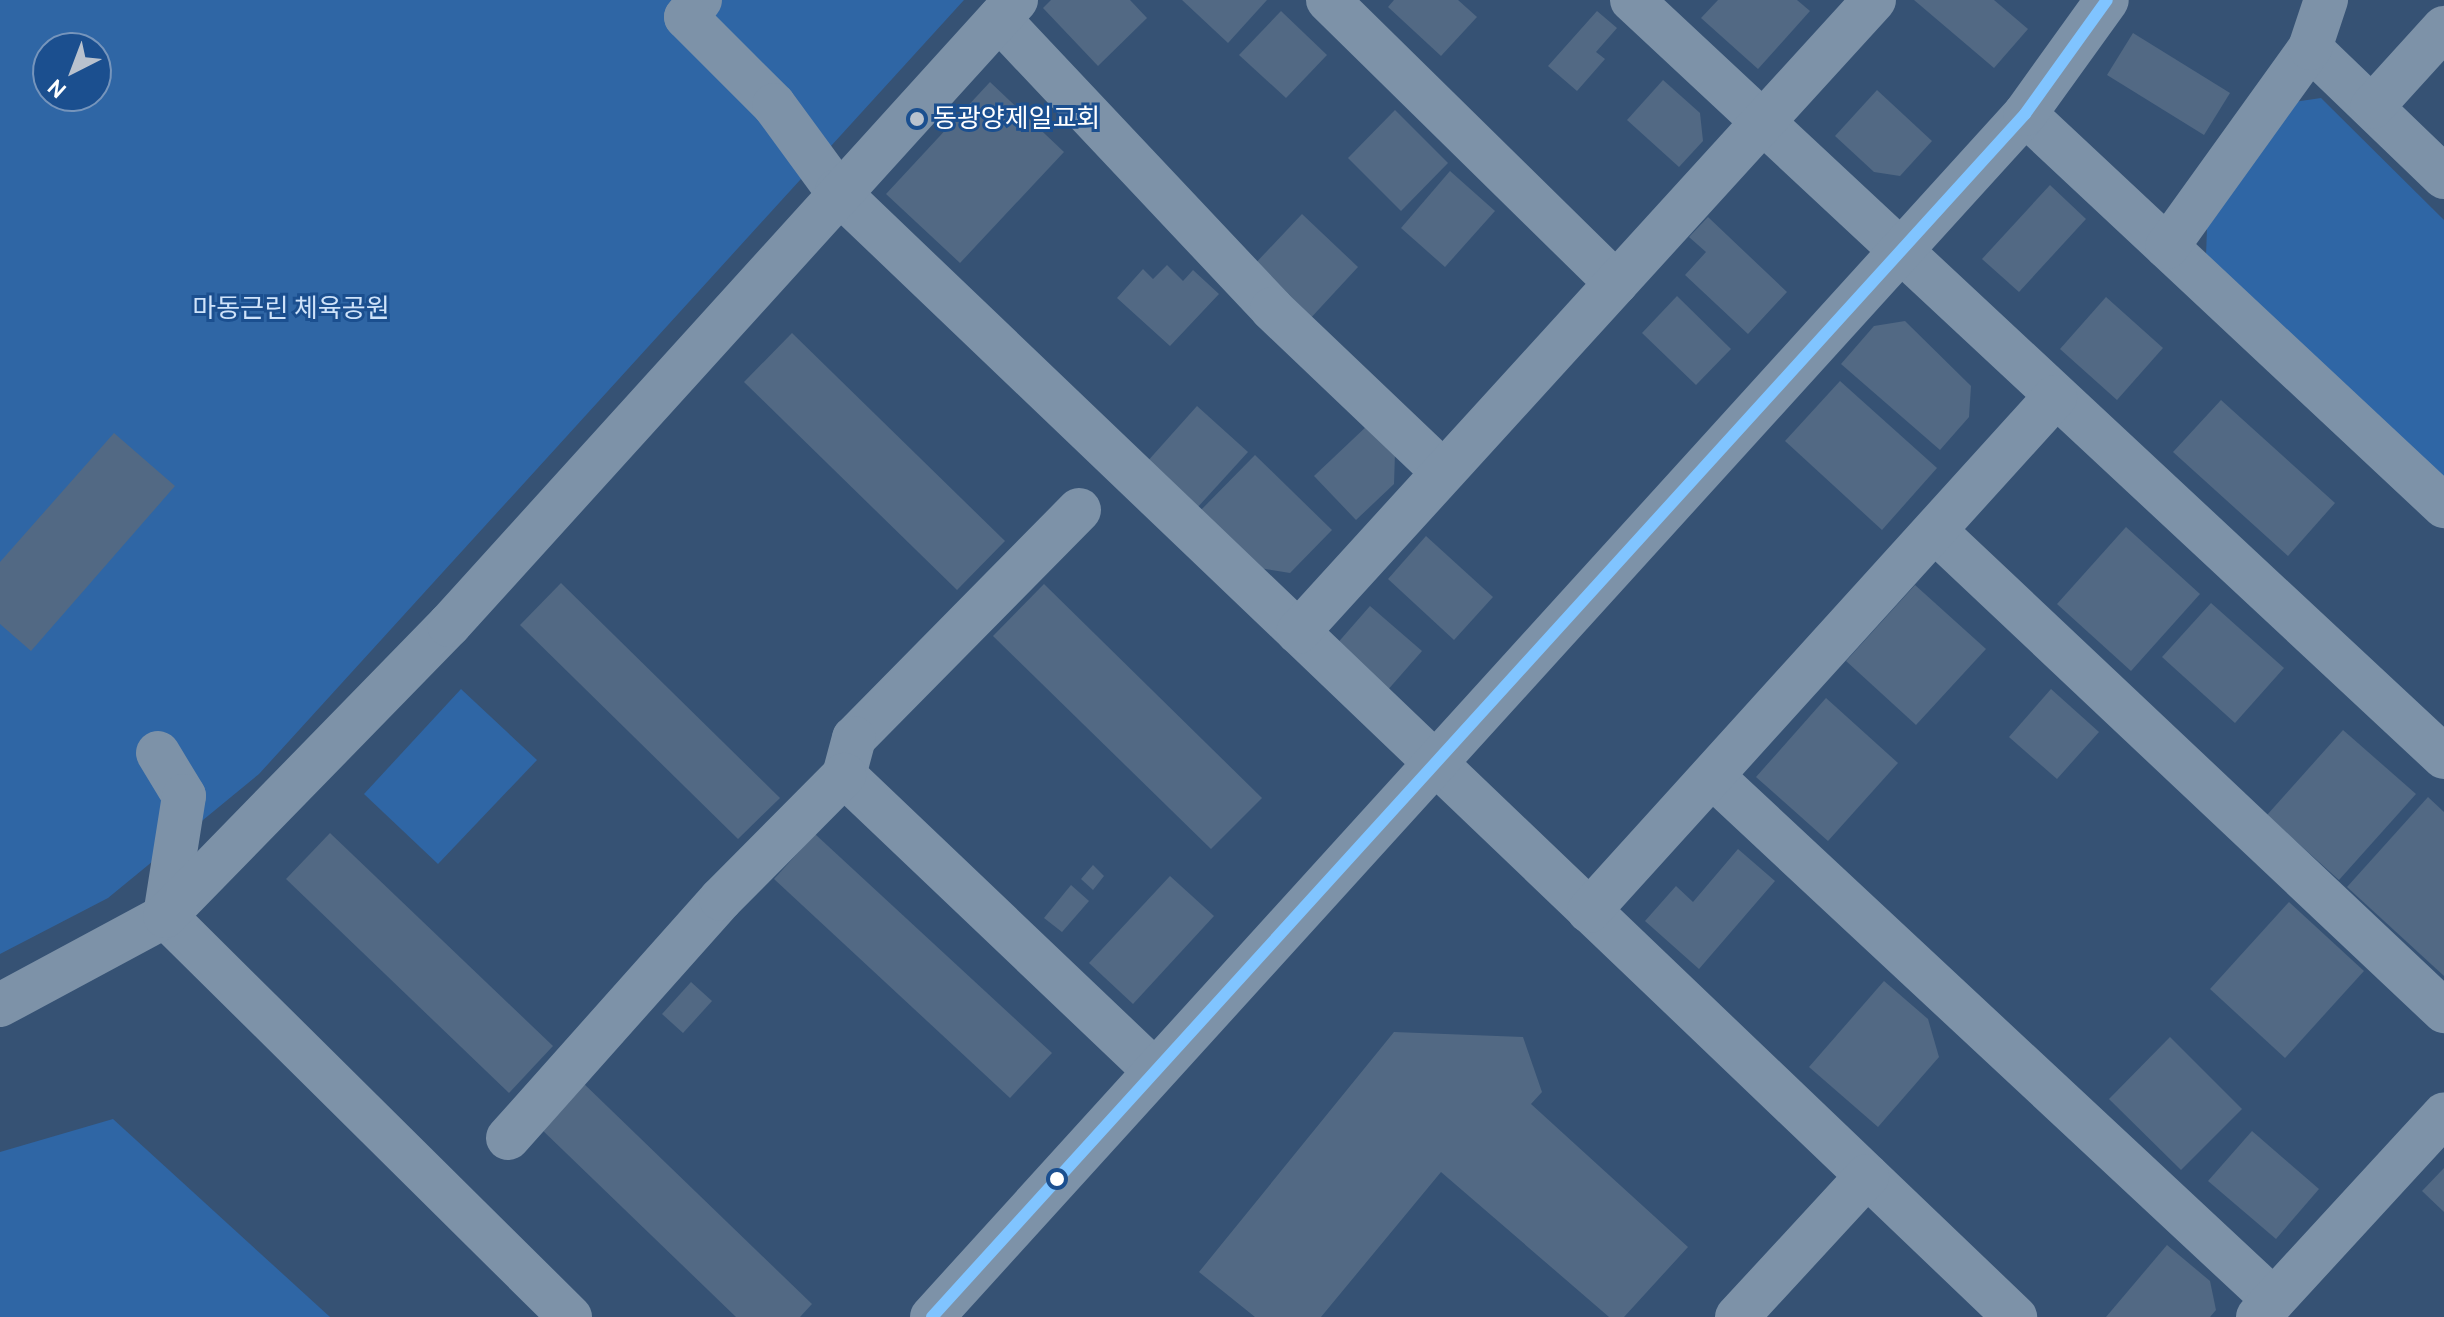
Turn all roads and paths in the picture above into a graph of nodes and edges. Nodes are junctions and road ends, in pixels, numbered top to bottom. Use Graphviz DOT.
graph roads {
  1 [pos="700,0"];
  2 [pos="1328,0"];
  3 [pos="1632,0"];
  4 [pos="1874,0"];
  5 [pos="2107,0"];
  6 [pos="2326,0"];
  7 [pos="1007,9"];
  8 [pos="2444,28"];
  9 [pos="2310,48"];
  10 [pos="2372,107"];
  11 [pos="2025,114"];
  12 [pos="1762,121"];
  13 [pos="2444,177"];
  14 [pos="837,191"];
  15 [pos="2167,247"];
  16 [pos="1899,251"];
  17 [pos="1616,283"];
  18 [pos="2055,397"];
  19 [pos="1443,472"];
  20 [pos="2444,506"];
  21 [pos="1079,510"];
  22 [pos="1935,531"];
  23 [pos="1298,632"];
  24 [pos="158,753"];
  25 [pos="2444,757"];
  26 [pos="1435,763"];
  27 [pos="844,775"];
  28 [pos="1712,776"];
  29 [pos="1589,911"];
  30 [pos="165,916"];
  31 [pos="0,1005"];
  32 [pos="2444,1011"];
  33 [pos="1155,1071"];
  34 [pos="2444,1115"];
  35 [pos="508,1138"];
  36 [pos="1867,1176"];
  37 [pos="2266,1308"];
  38 [pos="570,1317"];
  39 [pos="932,1317"];
  40 [pos="1737,1317"];
  41 [pos="2015,1317"];
  1 -- 14 [label="street"];
  2 -- 17 [label="street"];
  3 -- 12 [label="street"];
  4 -- 12 [label="street"];
  5 -- 11 [label="street"];
  6 -- 9 [label="street"];
  7 -- 14 [label="street"];
  7 -- 19 [label="street"];
  8 -- 10 [label="street"];
  9 -- 10 [label="street"];
  9 -- 15 [label="street"];
  10 -- 13 [label="street"];
  11 -- 15 [label="street"];
  11 -- 16 [label="street"];
  12 -- 16 [label="street"];
  12 -- 17 [label="street"];
  14 -- 23 [label="street"];
  14 -- 30 [label="street"];
  15 -- 20 [label="street"];
  16 -- 18 [label="street"];
  16 -- 26 [label="street"];
  17 -- 19 [label="street"];
  18 -- 22 [label="street"];
  18 -- 25 [label="street"];
  19 -- 23 [label="street"];
  21 -- 27 [label="street"];
  22 -- 28 [label="street"];
  22 -- 32 [label="street"];
  23 -- 26 [label="street"];
  24 -- 30 [label="street"];
  26 -- 29 [label="street"];
  26 -- 33 [label="street"];
  27 -- 33 [label="street"];
  27 -- 35 [label="street"];
  28 -- 29 [label="street"];
  28 -- 37 [label="street"];
  29 -- 36 [label="street"];
  30 -- 31 [label="street"];
  30 -- 38 [label="street"];
  33 -- 39 [label="street"];
  34 -- 37 [label="street"];
  36 -- 40 [label="street"];
  36 -- 41 [label="street"];
}
